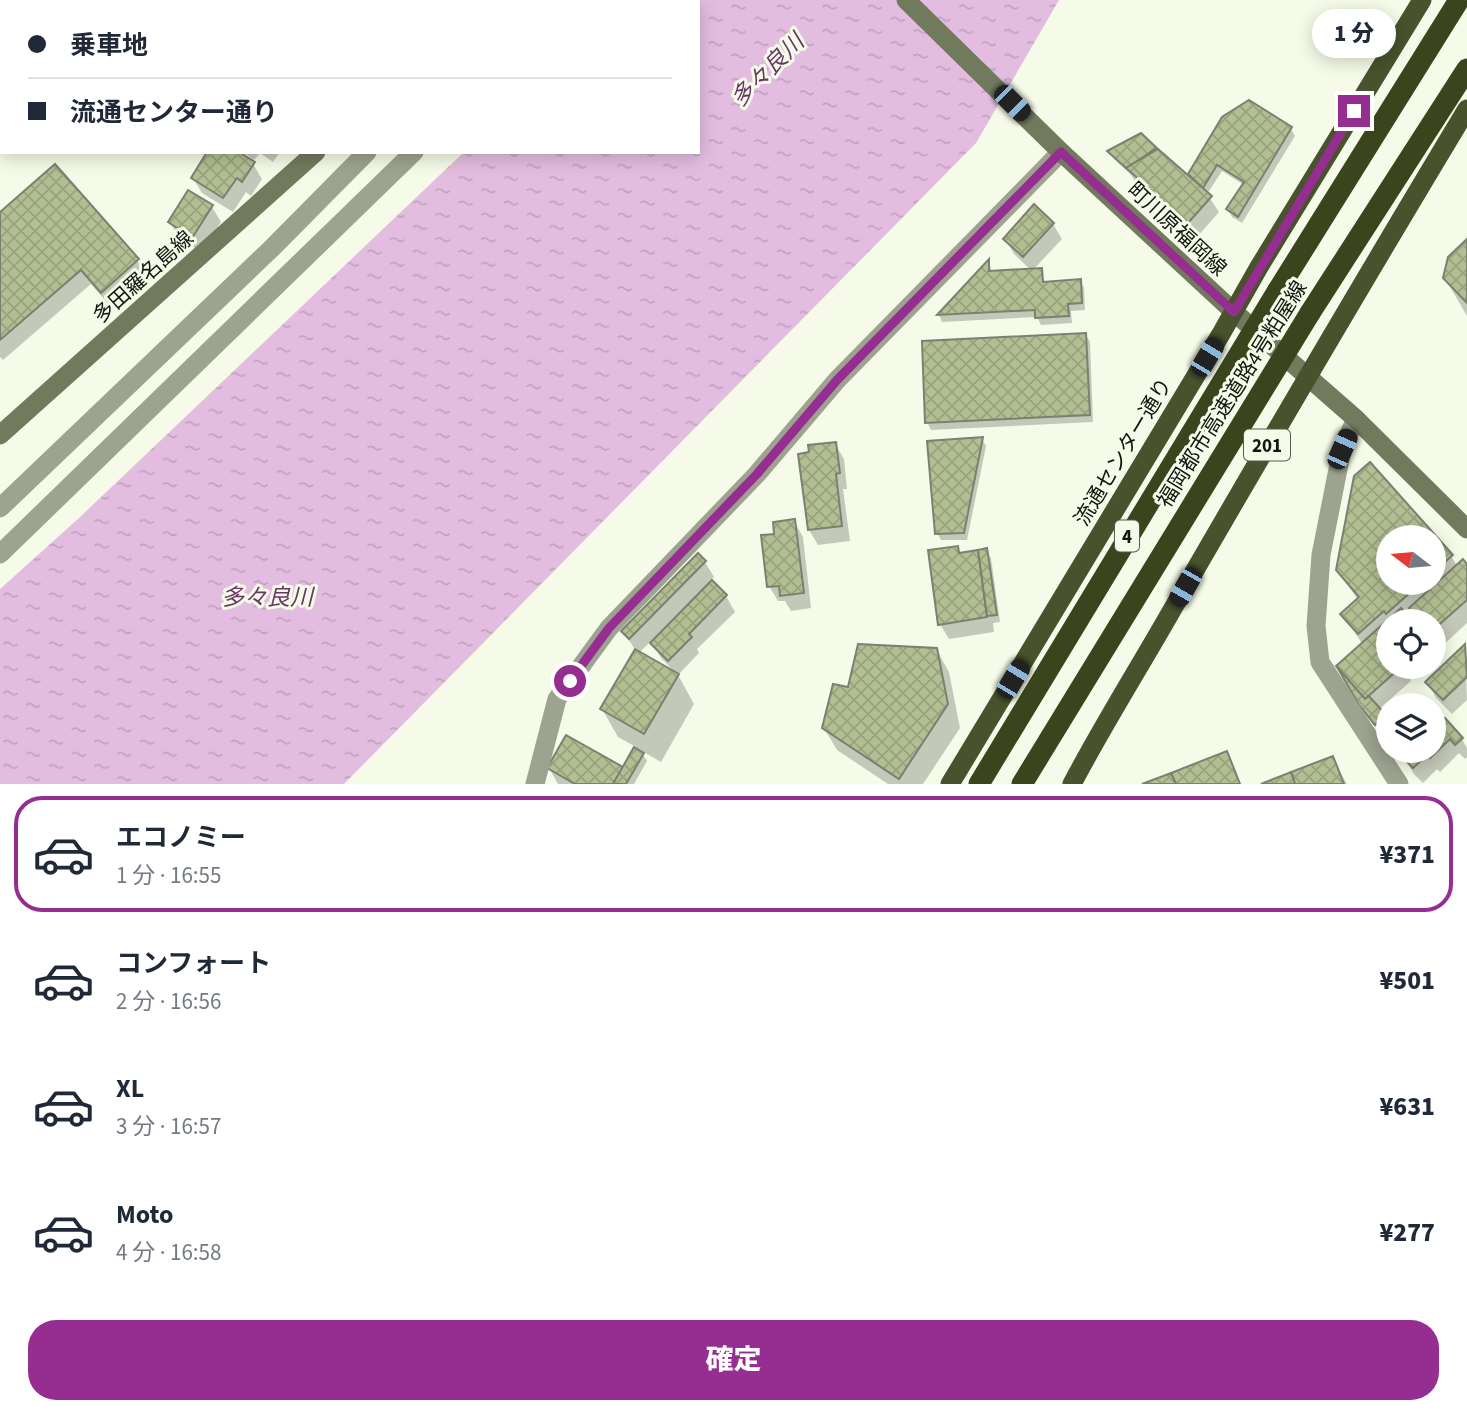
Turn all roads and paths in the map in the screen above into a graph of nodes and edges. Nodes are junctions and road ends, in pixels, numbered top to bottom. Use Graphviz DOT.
graph roads {
  1 [pos="906,0"];
  2 [pos="1422,0"];
  3 [pos="1459,0"];
  4 [pos="1467,69"];
  5 [pos="1467,109"];
  6 [pos="1061,152"];
  7 [pos="314,154"];
  8 [pos="365,154"];
  9 [pos="412,154"];
  10 [pos="1234,312"];
  11 [pos="1307,376"];
  12 [pos="1356,419"];
  13 [pos="0,435"];
  14 [pos="0,508"];
  15 [pos="1467,529"];
  16 [pos="0,554"];
  17 [pos="534,784"];
  18 [pos="950,784"];
  19 [pos="979,784"];
  20 [pos="1022,784"];
  21 [pos="1072,784"];
  22 [pos="1399,784"];
  1 -- 6 [label="main road, 町川原福岡線"];
  2 -- 10 [label="highway, 流通センター通り"];
  3 -- 19 [label="highway, 福岡都市高速道路4号粕屋線 / 4, bridge"];
  4 -- 20 [label="highway, 福岡都市高速道路4号粕屋線 / 4, bridge"];
  5 -- 11 [label="highway, 201"];
  6 -- 10 [label="main road, 町川原福岡線"];
  6 -- 17 [label="street"];
  7 -- 13 [label="main road, 多田羅名島線"];
  8 -- 14 [label="street"];
  9 -- 16 [label="street"];
  10 -- 11 [label="main road, 町川原福岡線"];
  10 -- 18 [label="highway, 流通センター通り"];
  11 -- 12 [label="main road, 町川原福岡線"];
  11 -- 21 [label="highway, 201"];
  12 -- 15 [label="main road, 町川原福岡線"];
  12 -- 22 [label="street"];
}
